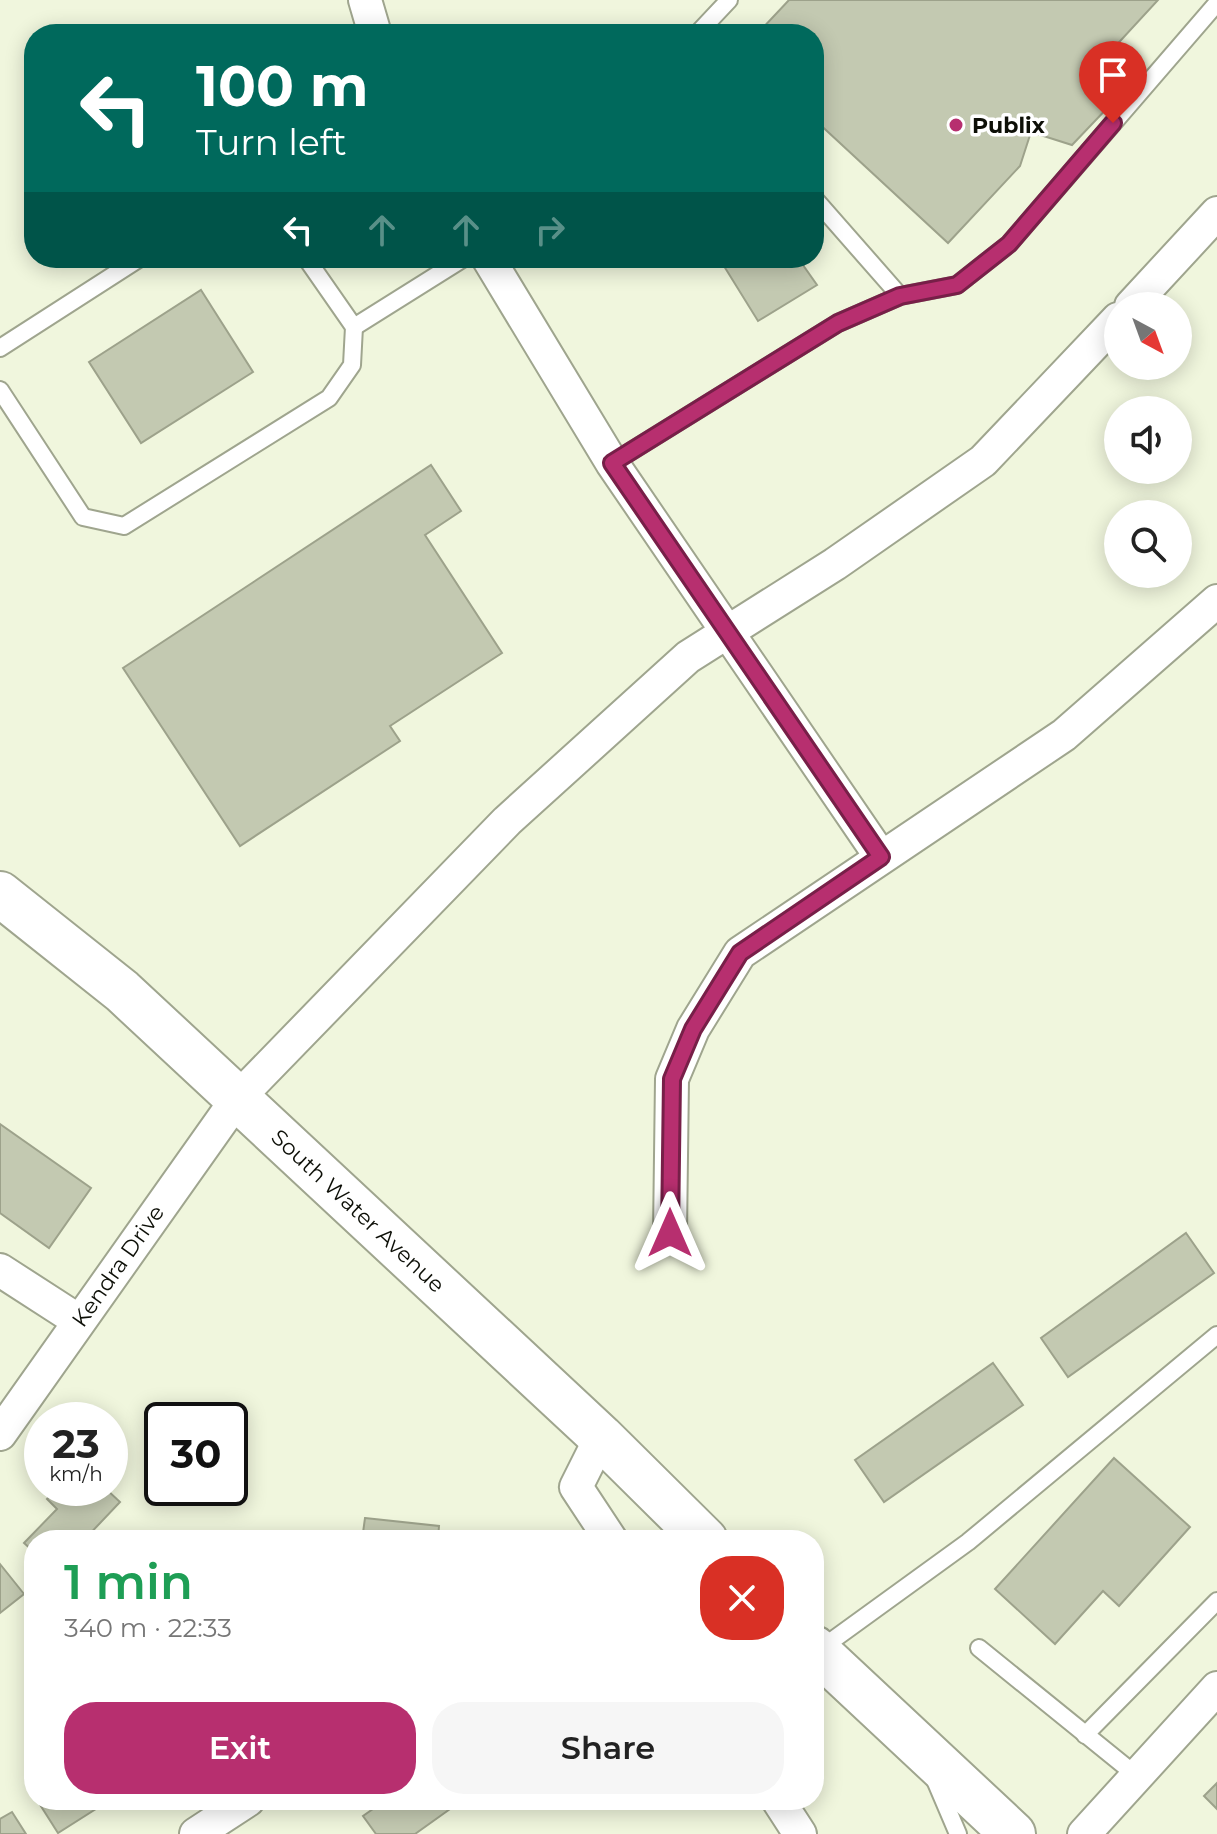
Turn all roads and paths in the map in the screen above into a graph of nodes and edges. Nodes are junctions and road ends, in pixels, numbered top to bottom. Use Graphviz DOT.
graph roads {
  1 [pos="365,0"];
  2 [pos="729,0"];
  3 [pos="1217,3"];
  4 [pos="372,24"];
  5 [pos="706,24"];
  6 [pos="824,209"];
  7 [pos="1217,213"];
  8 [pos="124,268"];
  9 [pos="313,268"];
  10 [pos="448,268"];
  11 [pos="494,268"];
  12 [pos="1144,292"];
  13 [pos="900,296"];
  14 [pos="354,327"];
  15 [pos="1104,334"];
  16 [pos="0,348"];
  17 [pos="0,390"];
  18 [pos="612,463"];
  19 [pos="1217,601"];
  20 [pos="727,631"];
  21 [pos="881,857"];
  22 [pos="0,894"];
  23 [pos="237,1099"];
  24 [pos="670,1233"];
  25 [pos="0,1270"];
  26 [pos="79,1321"];
  27 [pos="1217,1335"];
  28 [pos="0,1434"];
  29 [pos="601,1437"];
  30 [pos="604,1530"];
  31 [pos="695,1530"];
  32 [pos="1217,1601"];
  33 [pos="824,1644"];
  34 [pos="979,1648"];
  35 [pos="824,1657"];
  36 [pos="1217,1688"];
  37 [pos="1085,1735"];
  38 [pos="921,1748"];
  39 [pos="1137,1776"];
  40 [pos="233,1810"];
  41 [pos="784,1810"];
  42 [pos="196,1834"];
  43 [pos="800,1834"];
  44 [pos="958,1834"];
  45 [pos="1013,1834"];
  46 [pos="1084,1834"];
  1 -- 4 [label="street"];
  2 -- 5 [label="lane"];
  3 -- 13 [label="lane"];
  6 -- 13 [label="lane"];
  7 -- 12 [label="street"];
  8 -- 16 [label="lane"];
  9 -- 14 [label="lane"];
  10 -- 14 [label="lane"];
  11 -- 18 [label="street"];
  13 -- 18 [label="lane"];
  14 -- 17 [label="lane"];
  15 -- 20 [label="street, Kendra Drive"];
  18 -- 20 [label="street"];
  19 -- 21 [label="street"];
  20 -- 21 [label="street"];
  20 -- 23 [label="street, Kendra Drive"];
  21 -- 24 [label="street"];
  22 -- 23 [label="main road, South Water Avenue"];
  23 -- 26 [label="street, Kendra Drive"];
  23 -- 29 [label="main road, South Water Avenue"];
  25 -- 26 [label="street"];
  26 -- 28 [label="street, Kendra Drive"];
  27 -- 33 [label="lane"];
  29 -- 30 [label="street"];
  29 -- 31 [label="main road, South Water Avenue"];
  32 -- 37 [label="lane"];
  34 -- 37 [label="lane"];
  35 -- 38 [label="main road"];
  36 -- 39 [label="street"];
  37 -- 39 [label="lane"];
  38 -- 44 [label="lane"];
  38 -- 45 [label="main road"];
  39 -- 46 [label="street"];
  40 -- 42 [label="street"];
  41 -- 43 [label="street"];
}
